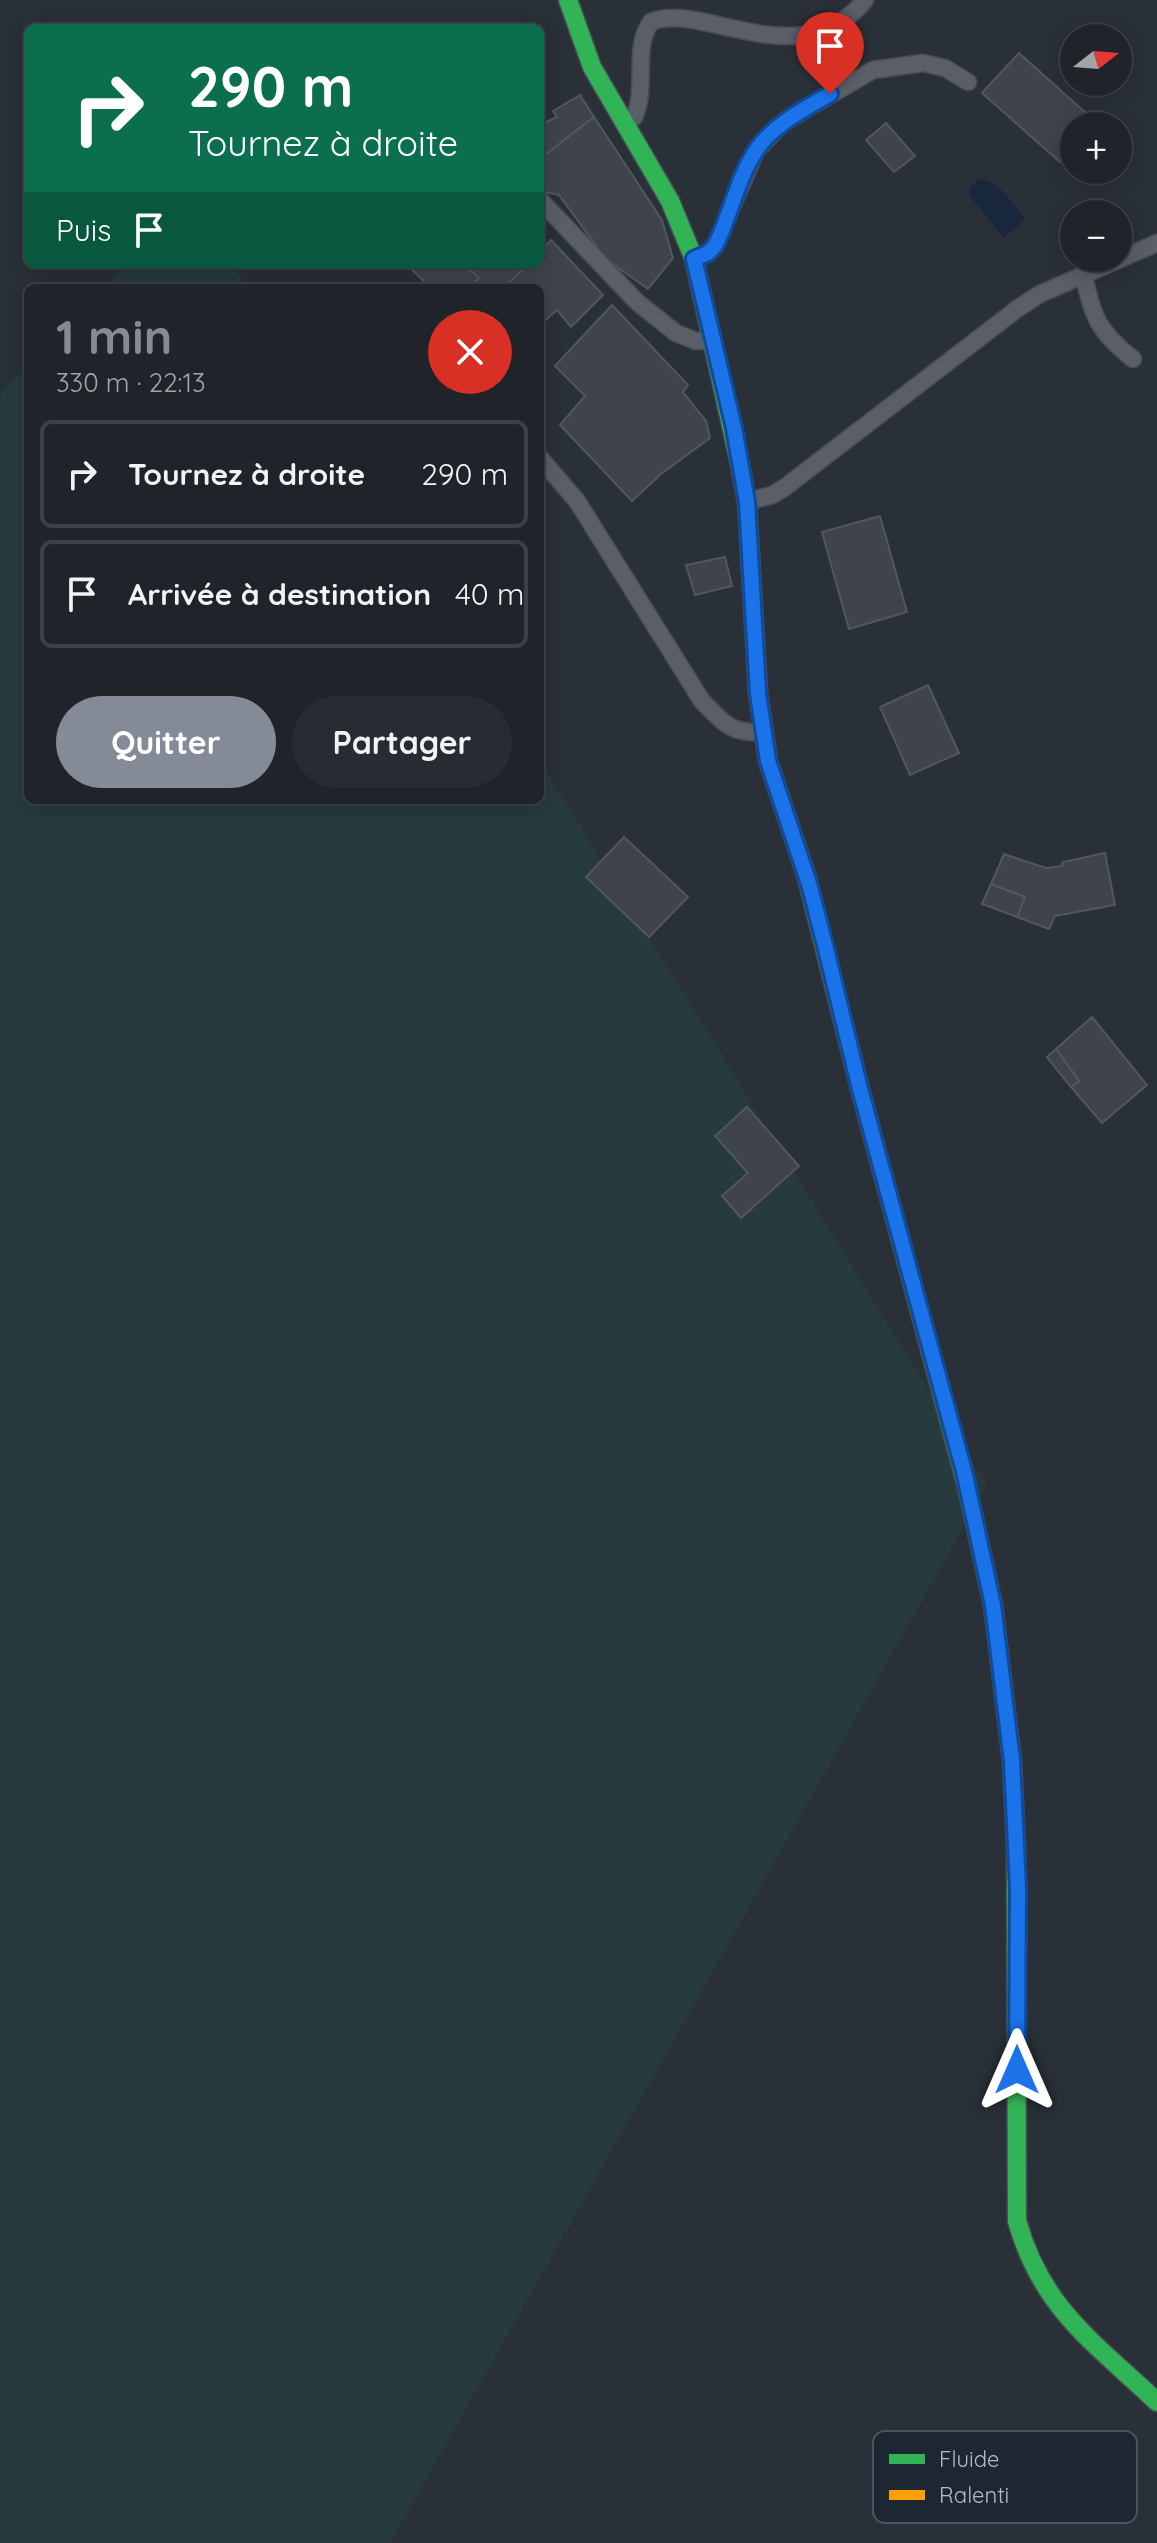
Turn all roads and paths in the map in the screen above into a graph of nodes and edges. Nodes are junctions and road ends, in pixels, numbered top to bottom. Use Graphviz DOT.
graph roads {
  1 [pos="568,0"];
  2 [pos="865,0"];
  3 [pos="690,2"];
  4 [pos="731,10"];
  5 [pos="968,82"];
  6 [pos="625,122"];
  7 [pos="544,204"];
  8 [pos="1157,243"];
  9 [pos="694,259"];
  10 [pos="1084,275"];
  11 [pos="713,340"];
  12 [pos="1133,359"];
  13 [pos="544,463"];
  14 [pos="747,502"];
  15 [pos="763,732"];
  16 [pos="1157,2402"];
  1 -- 6 [label="street"];
  2 -- 4 [label="lane"];
  3 -- 6 [label="lane"];
  5 -- 9 [label="lane"];
  6 -- 9 [label="street"];
  7 -- 11 [label="lane"];
  8 -- 10 [label="lane"];
  9 -- 11 [label="street"];
  10 -- 12 [label="lane"];
  10 -- 14 [label="lane"];
  11 -- 14 [label="street"];
  13 -- 15 [label="lane"];
  14 -- 15 [label="street"];
  15 -- 16 [label="street"];
}
